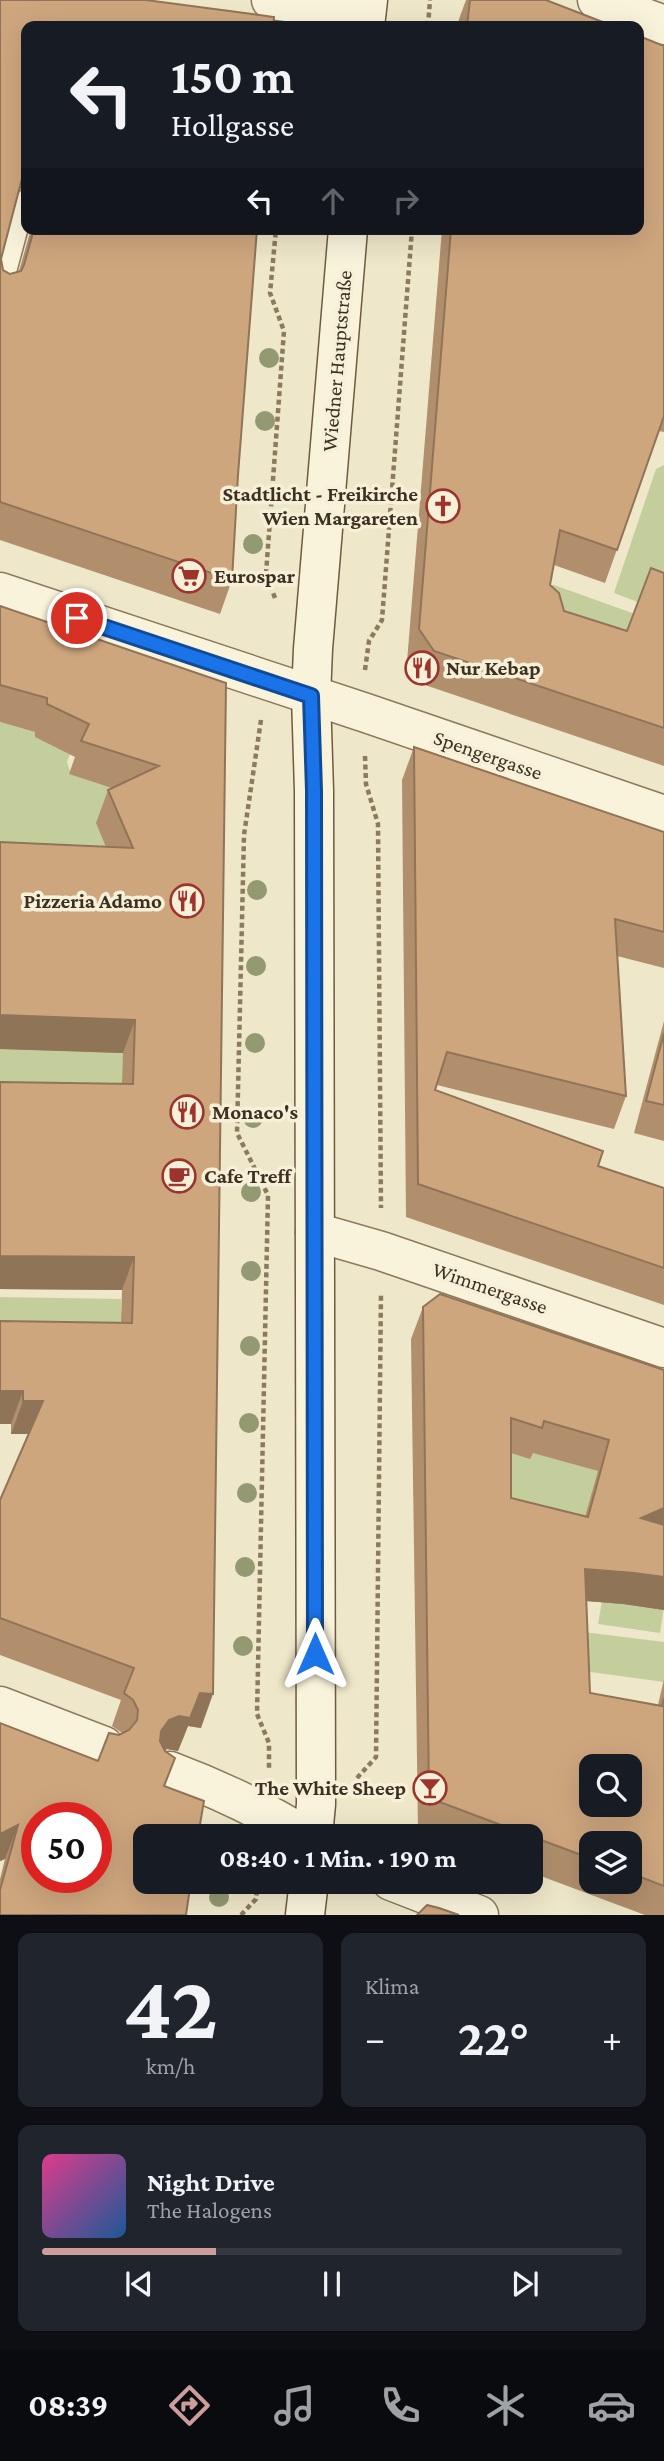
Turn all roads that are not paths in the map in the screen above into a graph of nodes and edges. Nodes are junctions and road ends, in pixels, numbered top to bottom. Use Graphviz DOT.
graph roads {
  1 [pos="271,0"];
  2 [pos="597,0"];
  3 [pos="367,13"];
  4 [pos="664,25"];
  5 [pos="21,218"];
  6 [pos="347,235"];
  7 [pos="0,296"];
  8 [pos="0,592"];
  9 [pos="311,696"];
  10 [pos="664,815"];
  11 [pos="315,1233"];
  12 [pos="664,1348"];
  13 [pos="0,1706"];
  14 [pos="104,1746"];
  15 [pos="170,1771"];
  16 [pos="285,1824"];
  17 [pos="314,1824"];
  18 [pos="308,1894"];
  19 [pos="425,1894"];
  20 [pos="306,1915"];
  21 [pos="479,1915"];
  1 -- 3 [label="street"];
  2 -- 4 [label="street"];
  5 -- 7 [label="lane"];
  6 -- 9 [label="street, Wiedner Hauptstraße"];
  8 -- 9 [label="street, Spengergasse"];
  9 -- 10 [label="street, Spengergasse"];
  9 -- 11 [label="street, Wiedner Hauptstraße"];
  11 -- 12 [label="street, Wimmergasse"];
  11 -- 17 [label="street, Wiedner Hauptstraße"];
  13 -- 14 [label="street"];
  15 -- 16 [label="street"];
  18 -- 20 [label="street"];
  19 -- 21 [label="street"];
}
